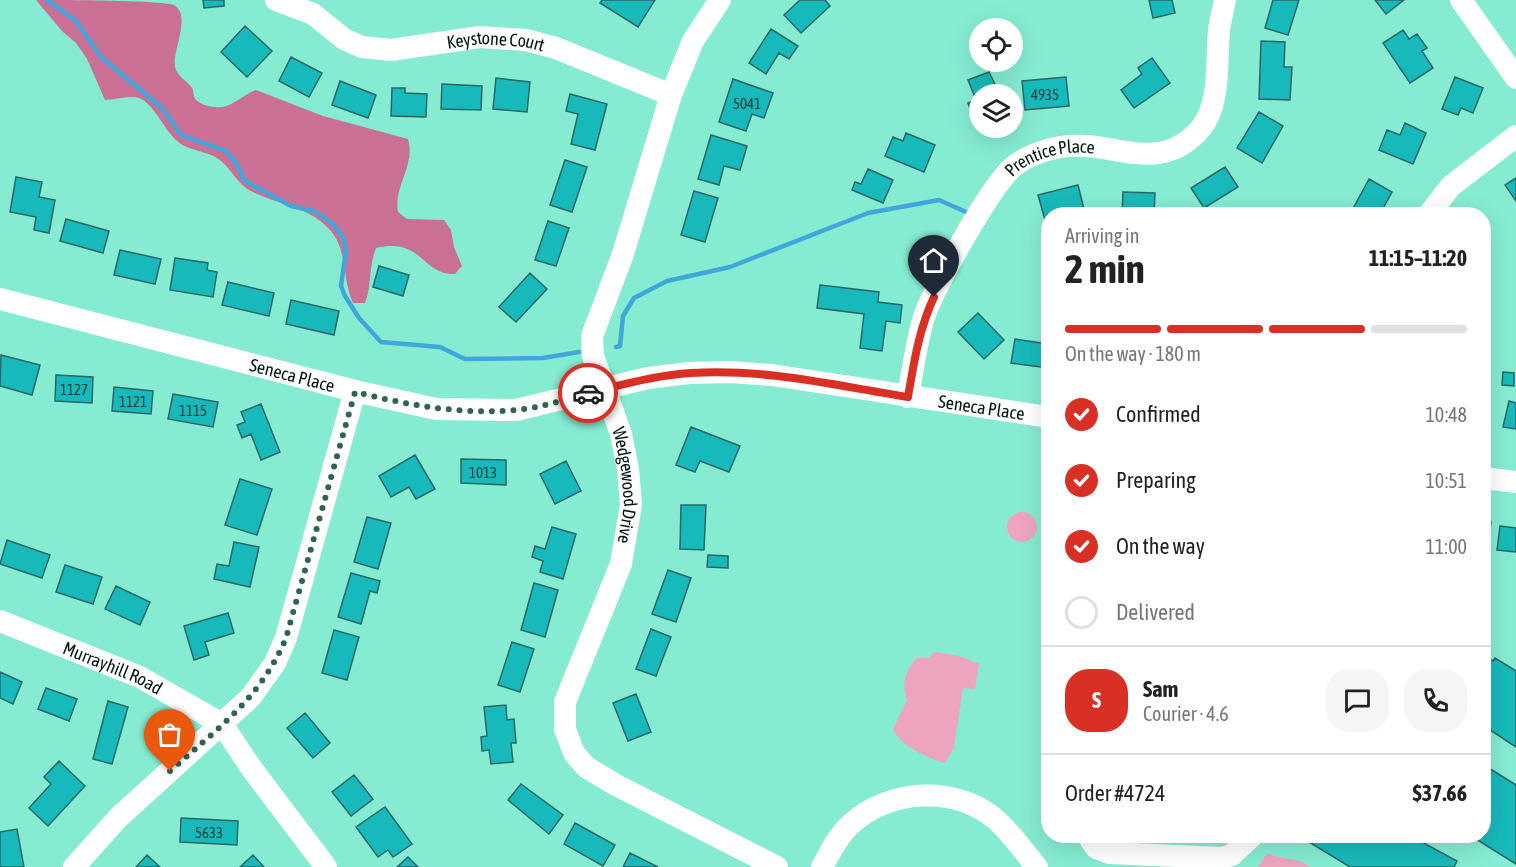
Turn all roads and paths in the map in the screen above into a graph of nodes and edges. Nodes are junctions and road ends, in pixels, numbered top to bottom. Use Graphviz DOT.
graph roads {
  1 [pos="276,0"];
  2 [pos="720,0"];
  3 [pos="1225,0"];
  4 [pos="1461,0"];
  5 [pos="317,10"];
  6 [pos="1516,78"];
  7 [pos="671,95"];
  8 [pos="1516,136"];
  9 [pos="1434,207"];
  10 [pos="0,299"];
  11 [pos="606,389"];
  12 [pos="355,392"];
  13 [pos="908,397"];
  14 [pos="1041,416"];
  15 [pos="1491,479"];
  16 [pos="1516,483"];
  17 [pos="0,621"];
  18 [pos="222,724"];
  19 [pos="1093,843"];
  20 [pos="1245,843"];
  21 [pos="74,867"];
  22 [pos="326,867"];
  23 [pos="777,867"];
  24 [pos="822,867"];
  25 [pos="1037,867"];
  1 -- 5 [label="street, Keystone Court"];
  2 -- 7 [label="street, Wedgewood Drive"];
  3 -- 13 [label="street, Prentice Place"];
  4 -- 6 [label="street"];
  5 -- 7 [label="street, Keystone Court"];
  7 -- 11 [label="street, Wedgewood Drive"];
  8 -- 9 [label="street"];
  10 -- 12 [label="street, Seneca Place"];
  11 -- 12 [label="street, Seneca Place"];
  11 -- 13 [label="street, Seneca Place"];
  11 -- 23 [label="street, Wedgewood Drive"];
  12 -- 18 [label="street"];
  13 -- 14 [label="street, Seneca Place"];
  15 -- 16 [label="street"];
  17 -- 18 [label="street, Murrayhill Road"];
  18 -- 21 [label="street"];
  18 -- 22 [label="street, Murrayhill Road"];
  19 -- 20 [label="street"];
  24 -- 25 [label="street"];
}
